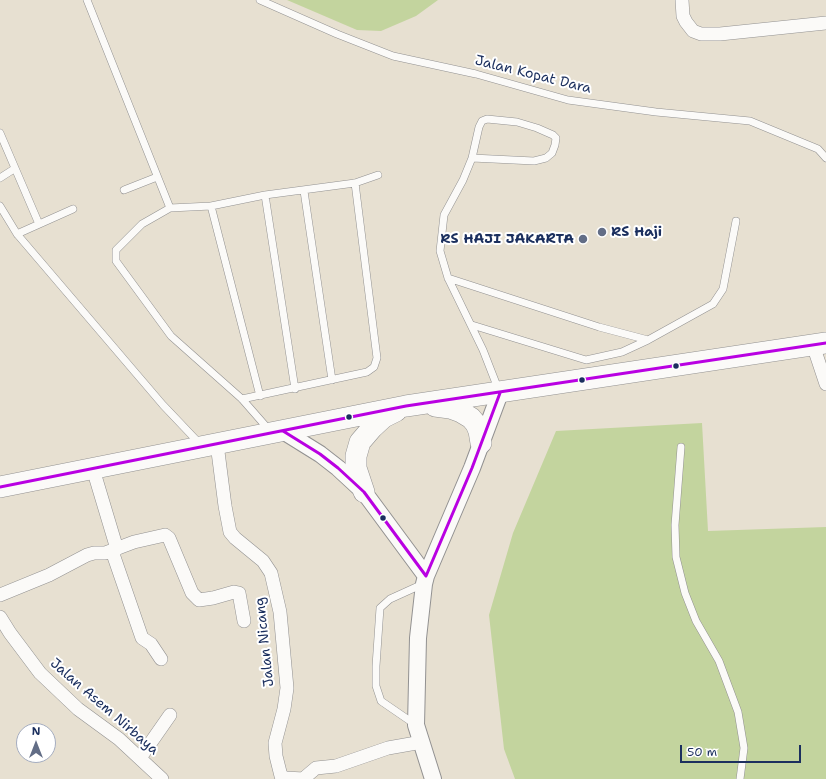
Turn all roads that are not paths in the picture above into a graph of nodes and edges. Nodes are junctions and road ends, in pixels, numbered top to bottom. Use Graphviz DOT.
graph roads {
  1 [pos="87,0"];
  2 [pos="260,0"];
  3 [pos="682,0"];
  4 [pos="826,22"];
  5 [pos="0,132"];
  6 [pos="472,158"];
  7 [pos="826,158"];
  8 [pos="14,169"];
  9 [pos="378,175"];
  10 [pos="157,177"];
  11 [pos="0,178"];
  12 [pos="355,183"];
  13 [pos="124,190"];
  14 [pos="304,191"];
  15 [pos="265,195"];
  16 [pos="0,206"];
  17 [pos="211,206"];
  18 [pos="170,208"];
  19 [pos="73,209"];
  20 [pos="736,221"];
  21 [pos="39,224"];
  22 [pos="17,234"];
  23 [pos="448,278"];
  24 [pos="472,325"];
  25 [pos="648,340"];
  26 [pos="819,344"];
  27 [pos="332,380"];
  28 [pos="826,384"];
  29 [pos="295,389"];
  30 [pos="500,393"];
  31 [pos="260,396"];
  32 [pos="242,399"];
  33 [pos="410,406"];
  34 [pos="278,432"];
  35 [pos="481,443"];
  36 [pos="210,446"];
  37 [pos="681,447"];
  38 [pos="93,469"];
  39 [pos="0,487"];
  40 [pos="364,492"];
  41 [pos="115,550"];
  42 [pos="425,580"];
  43 [pos="0,595"];
  44 [pos="0,617"];
  45 [pos="244,621"];
  46 [pos="161,660"];
  47 [pos="170,715"];
  48 [pos="416,725"];
  49 [pos="422,742"];
  50 [pos="140,758"];
  51 [pos="162,779"];
  52 [pos="433,779"];
  53 [pos="740,779"];
  1 -- 10 [label="lane"];
  2 -- 7 [label="lane, Jalan Kopat Dara"];
  3 -- 4 [label="street"];
  5 -- 8 [label="lane"];
  6 -- 6 [label="lane"];
  6 -- 23 [label="lane"];
  8 -- 11 [label="lane"];
  8 -- 21 [label="lane"];
  9 -- 12 [label="lane"];
  10 -- 13 [label="lane"];
  10 -- 18 [label="lane"];
  12 -- 14 [label="lane"];
  12 -- 27 [label="lane"];
  14 -- 15 [label="lane"];
  14 -- 27 [label="lane"];
  15 -- 17 [label="lane"];
  15 -- 29 [label="lane"];
  16 -- 22 [label="lane"];
  17 -- 18 [label="lane"];
  17 -- 31 [label="lane"];
  18 -- 32 [label="lane"];
  19 -- 21 [label="lane"];
  20 -- 25 [label="lane"];
  21 -- 22 [label="lane"];
  22 -- 36 [label="lane"];
  23 -- 24 [label="lane"];
  23 -- 25 [label="lane"];
  24 -- 25 [label="lane"];
  24 -- 30 [label="lane"];
  26 -- 28 [label="street"];
  26 -- 30 [label="main road"];
  27 -- 29 [label="lane"];
  29 -- 31 [label="lane"];
  30 -- 33 [label="main road"];
  30 -- 35 [label="street"];
  31 -- 32 [label="lane"];
  32 -- 34 [label="lane"];
  33 -- 34 [label="main road"];
  33 -- 35 [label="main road"];
  33 -- 40 [label="main road"];
  34 -- 36 [label="main road"];
  34 -- 40 [label="street"];
  35 -- 42 [label="street"];
  36 -- 38 [label="main road"];
  36 -- 49 [label="street, Jalan Nicang"];
  37 -- 53 [label="lane"];
  38 -- 39 [label="main road"];
  38 -- 41 [label="street"];
  40 -- 42 [label="street"];
  41 -- 43 [label="street"];
  41 -- 45 [label="street"];
  41 -- 46 [label="street"];
  42 -- 48 [label="street"];
  42 -- 48 [label="lane"];
  44 -- 50 [label="street, Jalan Asem Nirbaya"];
  47 -- 50 [label="street"];
  48 -- 49 [label="street"];
  49 -- 52 [label="street"];
  50 -- 51 [label="street, Jalan Asem Nirbaya"];
}
